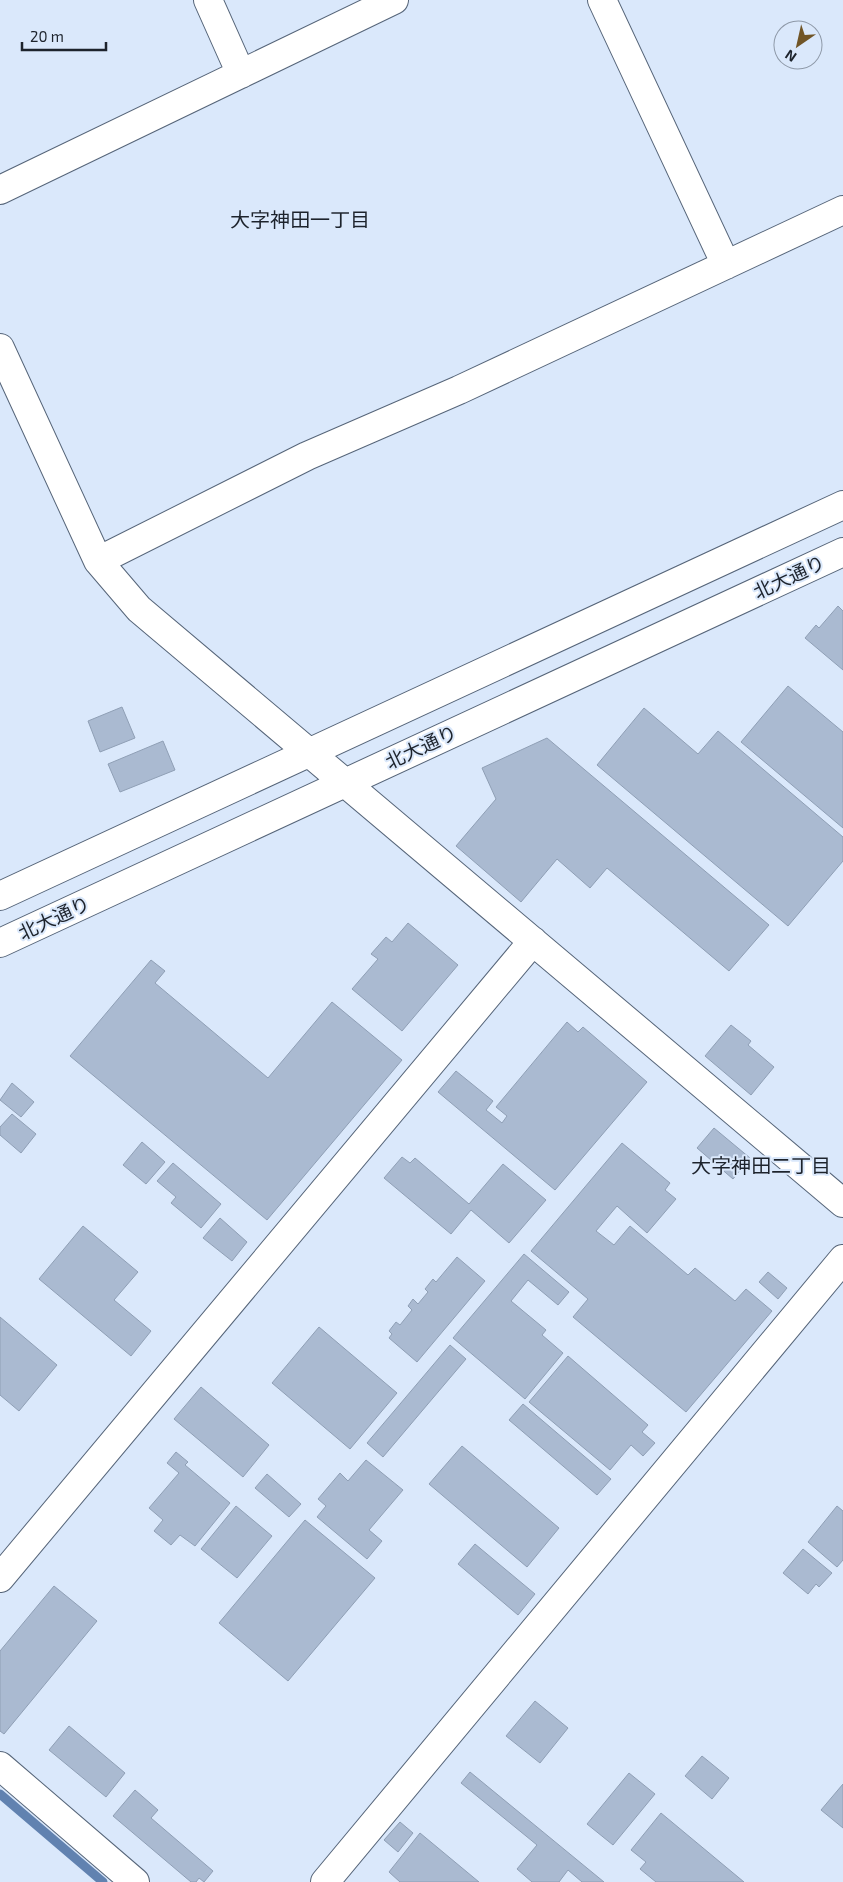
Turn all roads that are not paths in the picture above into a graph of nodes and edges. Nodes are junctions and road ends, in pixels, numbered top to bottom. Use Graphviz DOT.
graph roads {
  1 [pos="208,0"];
  2 [pos="602,0"];
  3 [pos="387,2"];
  4 [pos="241,74"];
  5 [pos="0,190"];
  6 [pos="843,210"];
  7 [pos="726,265"];
  8 [pos="0,348"];
  9 [pos="843,505"];
  10 [pos="843,552"];
  11 [pos="98,561"];
  12 [pos="309,753"];
  13 [pos="345,783"];
  14 [pos="0,896"];
  15 [pos="533,941"];
  16 [pos="0,943"];
  17 [pos="843,1203"];
  18 [pos="843,1259"];
  19 [pos="0,1578"];
  20 [pos="0,1766"];
  21 [pos="135,1882"];
  22 [pos="325,1882"];
  1 -- 4 [label="street"];
  2 -- 7 [label="street"];
  3 -- 4 [label="street"];
  4 -- 5 [label="street"];
  6 -- 7 [label="street"];
  7 -- 11 [label="street"];
  8 -- 11 [label="street"];
  9 -- 12 [label="street"];
  10 -- 13 [label="street, 北大通り"];
  11 -- 12 [label="street"];
  12 -- 13 [label="street"];
  12 -- 14 [label="street"];
  13 -- 15 [label="street"];
  13 -- 16 [label="street, 北大通り"];
  15 -- 17 [label="street"];
  15 -- 19 [label="street"];
  18 -- 22 [label="street"];
  20 -- 21 [label="street"];
}
